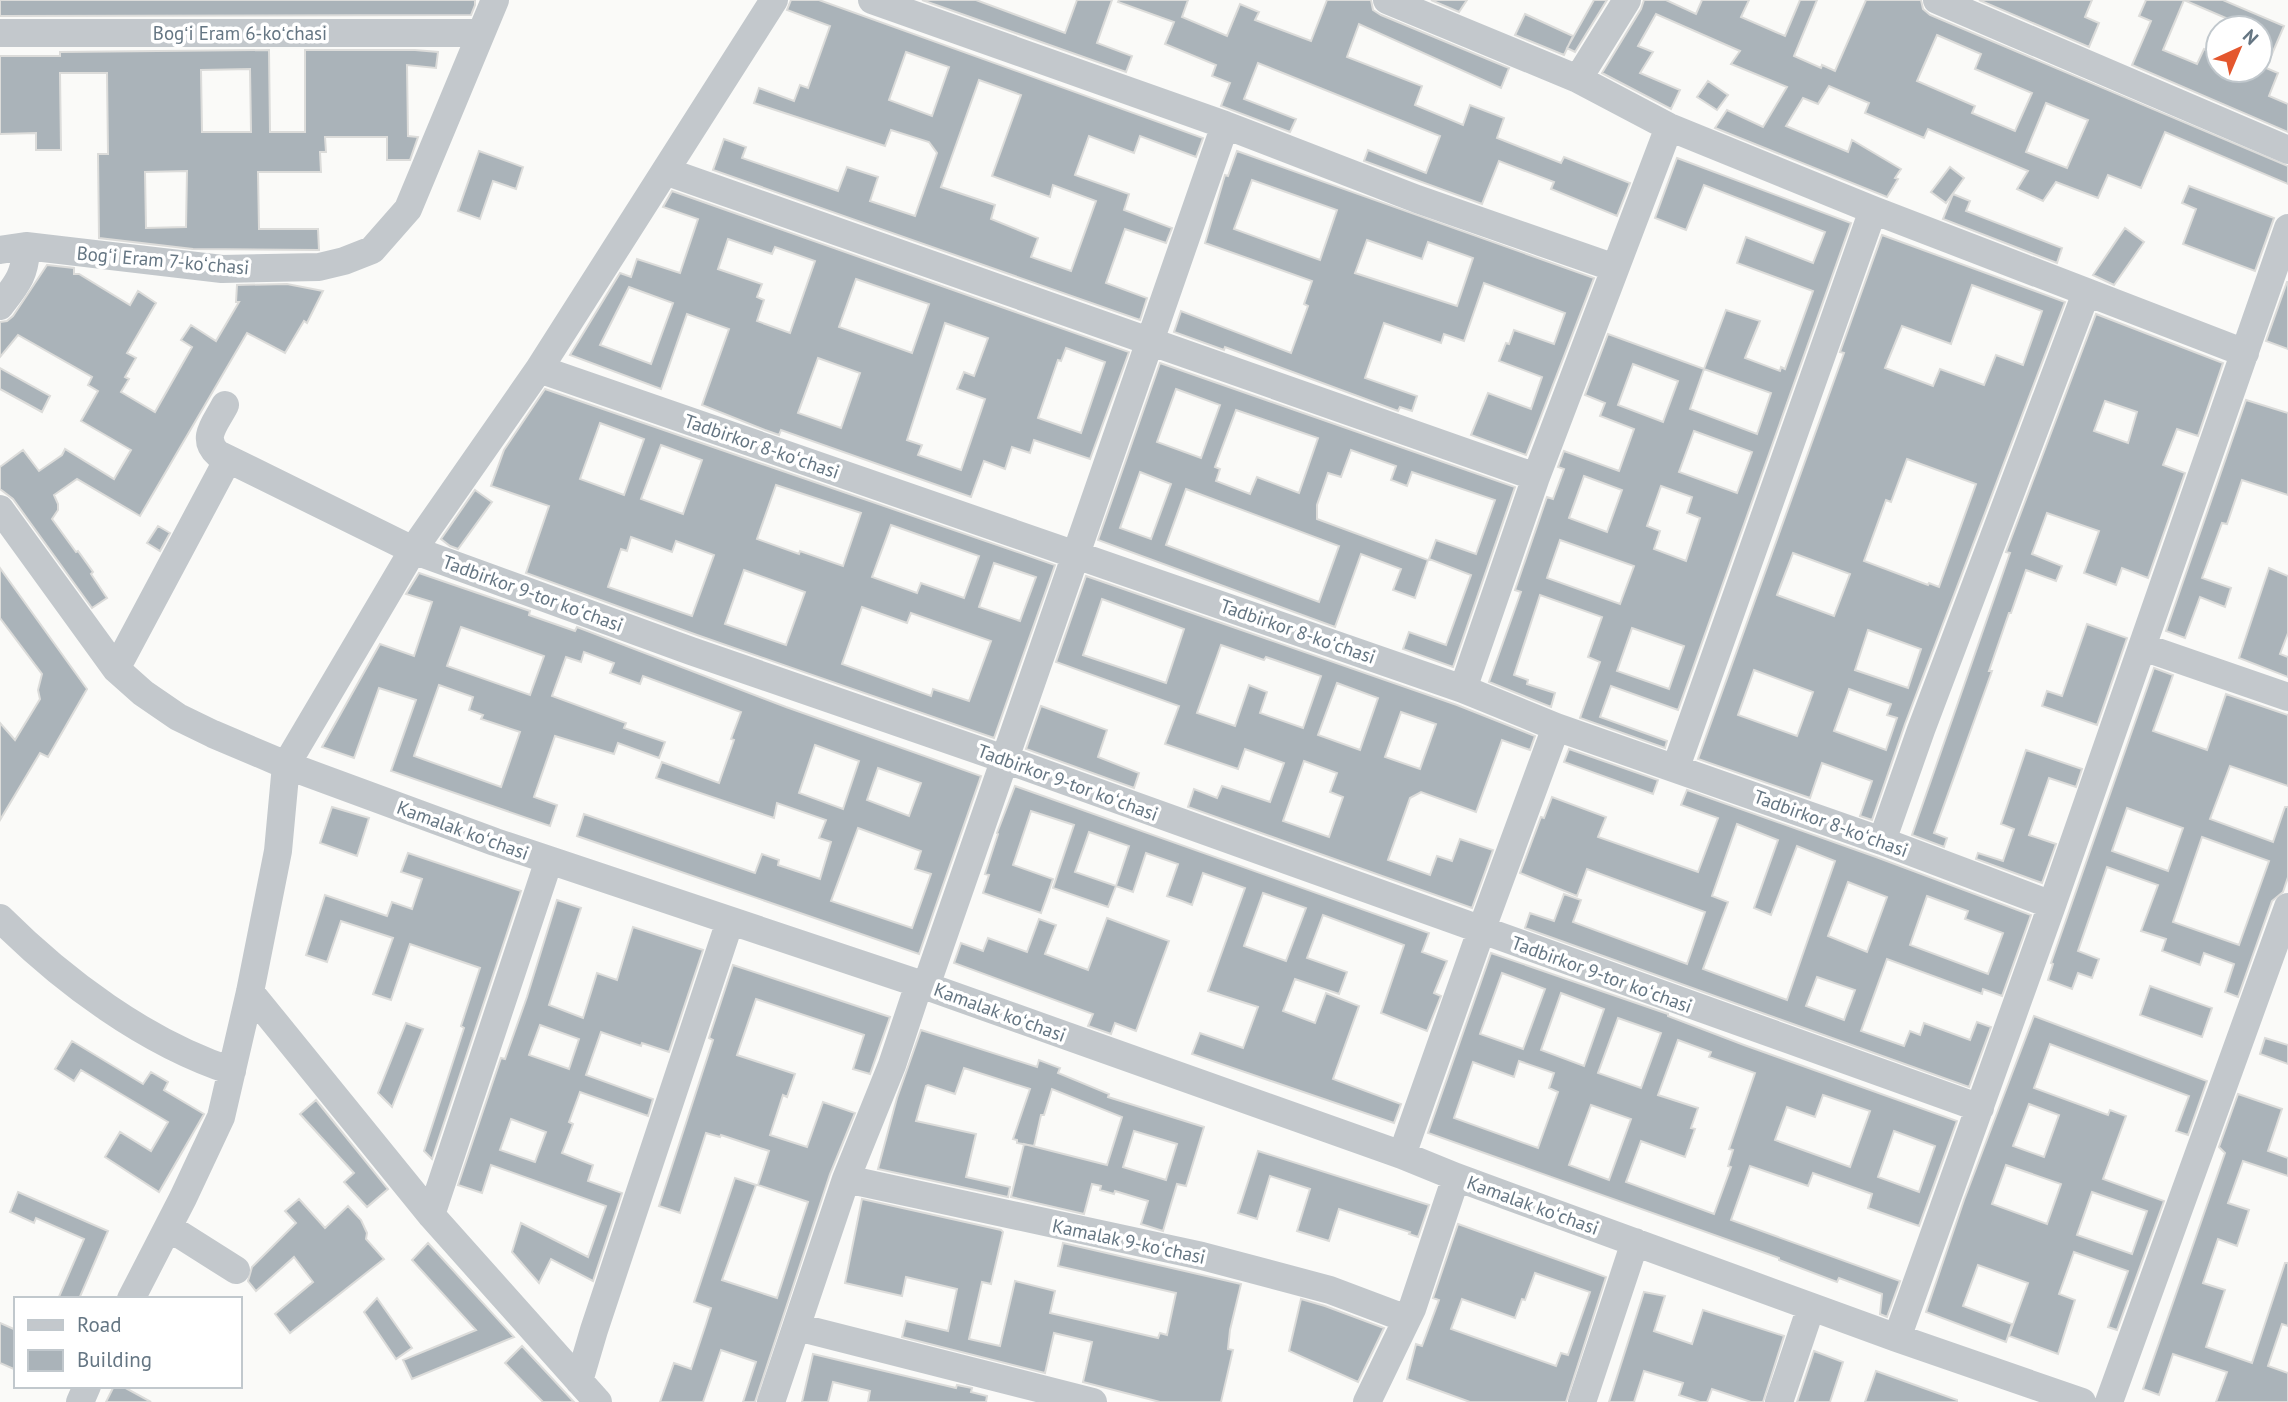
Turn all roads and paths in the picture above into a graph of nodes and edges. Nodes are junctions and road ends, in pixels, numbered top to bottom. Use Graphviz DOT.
graph roads {
  1 [pos="495,0"];
  2 [pos="774,0"];
  3 [pos="872,0"];
  4 [pos="1387,0"];
  5 [pos="1627,0"];
  6 [pos="1937,0"];
  7 [pos="0,33"];
  8 [pos="481,33"];
  9 [pos="1578,79"];
  10 [pos="1225,125"];
  11 [pos="1669,127"];
  12 [pos="2288,150"];
  13 [pos="664,171"];
  14 [pos="1873,210"];
  15 [pos="2288,228"];
  16 [pos="13,248"];
  17 [pos="1615,268"];
  18 [pos="2086,293"];
  19 [pos="0,306"];
  20 [pos="1149,342"];
  21 [pos="2245,353"];
  22 [pos="539,369"];
  23 [pos="225,405"];
  24 [pos="228,459"];
  25 [pos="1535,477"];
  26 [pos="0,509"];
  27 [pos="413,550"];
  28 [pos="1076,555"];
  29 [pos="2143,647"];
  30 [pos="116,669"];
  31 [pos="1463,688"];
  32 [pos="2288,696"];
  33 [pos="1556,727"];
  34 [pos="1007,760"];
  35 [pos="286,765"];
  36 [pos="1676,767"];
  37 [pos="1882,841"];
  38 [pos="549,860"];
  39 [pos="2052,905"];
  40 [pos="2288,907"];
  41 [pos="0,918"];
  42 [pos="730,921"];
  43 [pos="1481,931"];
  44 [pos="923,985"];
  45 [pos="250,992"];
  46 [pos="232,1071"];
  47 [pos="1980,1108"];
  48 [pos="1402,1155"];
  49 [pos="1456,1177"];
  50 [pos="846,1179"];
  51 [pos="431,1215"];
  52 [pos="168,1227"];
  53 [pos="1635,1242"];
  54 [pos="236,1269"];
  55 [pos="132,1297"];
  56 [pos="1811,1307"];
  57 [pos="1407,1319"];
  58 [pos="797,1327"];
  59 [pos="1897,1338"];
  60 [pos="579,1381"];
  61 [pos="598,1402"];
  62 [pos="771,1402"];
  63 [pos="1093,1402"];
  64 [pos="1367,1402"];
  65 [pos="1582,1402"];
  66 [pos="1779,1402"];
  67 [pos="2082,1402"];
  68 [pos="2109,1402"];
  1 -- 8 [label="street, Bogʻi Eram 7-koʻchasi"];
  2 -- 13 [label="street"];
  3 -- 10 [label="street"];
  4 -- 9 [label="street"];
  5 -- 9 [label="street"];
  6 -- 12 [label="street"];
  7 -- 8 [label="street, Bogʻi Eram 6-koʻchasi"];
  8 -- 16 [label="street, Bogʻi Eram 7-koʻchasi"];
  9 -- 11 [label="street"];
  10 -- 17 [label="street"];
  10 -- 20 [label="street"];
  11 -- 14 [label="street"];
  11 -- 17 [label="street"];
  13 -- 20 [label="street"];
  13 -- 22 [label="street"];
  14 -- 18 [label="street"];
  14 -- 36 [label="street"];
  15 -- 21 [label="street"];
  16 -- 19 [label="street"];
  17 -- 25 [label="street"];
  18 -- 21 [label="street"];
  18 -- 37 [label="street"];
  20 -- 25 [label="street"];
  20 -- 28 [label="street"];
  21 -- 29 [label="street"];
  22 -- 27 [label="street"];
  22 -- 28 [label="street, Tadbirkor 8-koʻchasi"];
  23 -- 24 [label="street, Tadbirkor 9-tor koʻchasi"];
  24 -- 27 [label="street, Tadbirkor 9-tor koʻchasi"];
  24 -- 30 [label="street"];
  25 -- 31 [label="street"];
  26 -- 30 [label="street, Kamalak koʻchasi"];
  27 -- 34 [label="street, Tadbirkor 9-tor koʻchasi"];
  27 -- 35 [label="street"];
  28 -- 31 [label="street, Tadbirkor 8-koʻchasi"];
  28 -- 34 [label="street"];
  29 -- 32 [label="street"];
  29 -- 39 [label="street"];
  30 -- 35 [label="street, Kamalak koʻchasi"];
  31 -- 33 [label="street, Tadbirkor 8-koʻchasi"];
  33 -- 36 [label="street, Tadbirkor 8-koʻchasi"];
  33 -- 43 [label="street"];
  34 -- 43 [label="street, Tadbirkor 9-tor koʻchasi"];
  34 -- 44 [label="street"];
  35 -- 38 [label="street, Kamalak koʻchasi"];
  35 -- 45 [label="street"];
  36 -- 37 [label="street, Tadbirkor 8-koʻchasi"];
  37 -- 39 [label="street, Tadbirkor 8-koʻchasi"];
  38 -- 42 [label="street, Kamalak koʻchasi"];
  38 -- 51 [label="street"];
  39 -- 47 [label="street"];
  40 -- 68 [label="street"];
  41 -- 46 [label="street"];
  42 -- 44 [label="street, Kamalak koʻchasi"];
  42 -- 60 [label="street"];
  43 -- 47 [label="street, Tadbirkor 9-tor koʻchasi"];
  43 -- 48 [label="street"];
  44 -- 48 [label="street, Kamalak koʻchasi"];
  44 -- 50 [label="street"];
  45 -- 46 [label="street"];
  45 -- 51 [label="street"];
  46 -- 52 [label="street"];
  47 -- 59 [label="street"];
  48 -- 49 [label="street, Kamalak koʻchasi"];
  49 -- 53 [label="street, Kamalak koʻchasi"];
  49 -- 57 [label="street"];
  50 -- 57 [label="street, Kamalak 9-koʻchasi"];
  50 -- 58 [label="street"];
  51 -- 60 [label="street"];
  52 -- 54 [label="street"];
  52 -- 55 [label="street"];
  53 -- 56 [label="street, Kamalak koʻchasi"];
  53 -- 65 [label="street"];
  56 -- 59 [label="street, Kamalak koʻchasi"];
  56 -- 66 [label="street"];
  57 -- 64 [label="street"];
  58 -- 62 [label="street"];
  58 -- 63 [label="street"];
  59 -- 67 [label="street, Kamalak koʻchasi"];
  60 -- 61 [label="street"];
}
